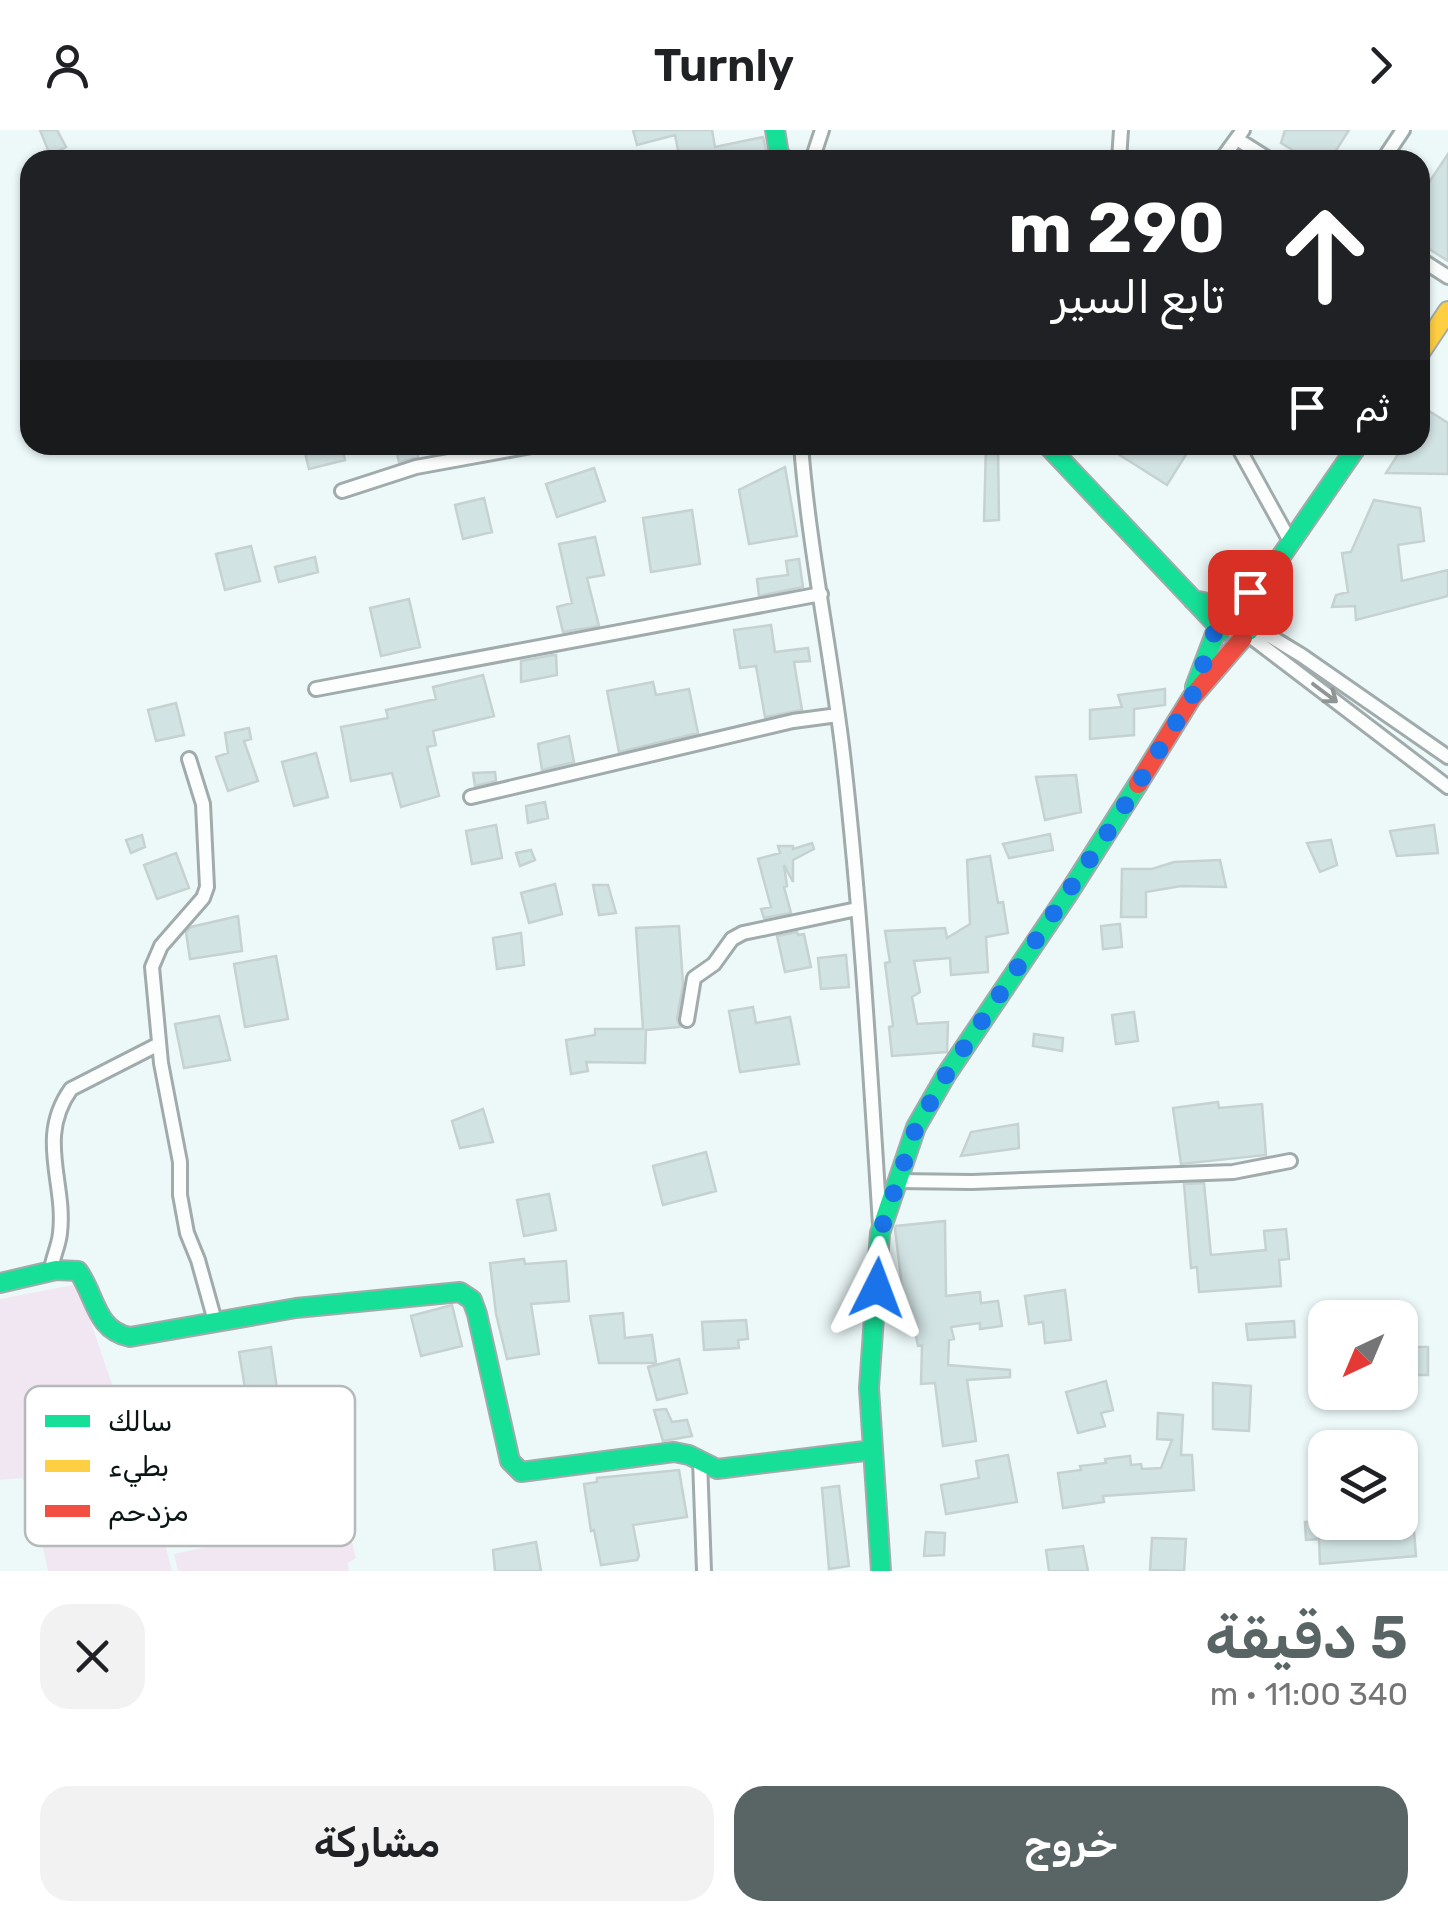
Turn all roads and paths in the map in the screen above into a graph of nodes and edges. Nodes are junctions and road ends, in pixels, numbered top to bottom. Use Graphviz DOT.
graph roads {
  1 [pos="1448,310"];
  2 [pos="1430,338"];
  3 [pos="482,455"];
  4 [pos="801,455"];
  5 [pos="1056,455"];
  6 [pos="1243,455"];
  7 [pos="1351,455"];
  8 [pos="342,490"];
  9 [pos="1290,541"];
  10 [pos="1266,578"];
  11 [pos="822,594"];
  12 [pos="1193,600"];
  13 [pos="1233,607"];
  14 [pos="1218,626"];
  15 [pos="1247,632"];
  16 [pos="316,690"];
  17 [pos="1192,697"];
  18 [pos="838,714"];
  19 [pos="1448,758"];
  20 [pos="189,759"];
  21 [pos="1448,786"];
  22 [pos="471,796"];
  23 [pos="857,909"];
  24 [pos="687,1020"];
  25 [pos="159,1044"];
  26 [pos="1290,1162"];
  27 [pos="897,1181"];
  28 [pos="880,1233"];
  29 [pos="51,1271"];
  30 [pos="0,1283"];
  31 [pos="215,1320"];
  32 [pos="873,1450"];
  33 [pos="700,1460"];
  34 [pos="704,1571"];
  35 [pos="881,1571"];
  1 -- 2 [label="street"];
  3 -- 8 [label="street"];
  4 -- 11 [label="street"];
  5 -- 12 [label="street"];
  6 -- 9 [label="street"];
  7 -- 9 [label="street"];
  9 -- 10 [label="street"];
  10 -- 13 [label="street"];
  10 -- 15 [label="street"];
  11 -- 16 [label="street"];
  11 -- 18 [label="street"];
  12 -- 13 [label="street"];
  12 -- 14 [label="street"];
  13 -- 14 [label="street"];
  13 -- 15 [label="street"];
  14 -- 15 [label="street"];
  14 -- 17 [label="street"];
  15 -- 17 [label="street"];
  15 -- 19 [label="street"];
  15 -- 21 [label="street, one-way"];
  17 -- 27 [label="street"];
  18 -- 22 [label="street"];
  18 -- 23 [label="street"];
  20 -- 25 [label="street"];
  23 -- 24 [label="street"];
  23 -- 28 [label="street"];
  25 -- 29 [label="street"];
  25 -- 31 [label="street"];
  26 -- 27 [label="street"];
  27 -- 28 [label="street"];
  28 -- 32 [label="street"];
  29 -- 30 [label="street"];
  29 -- 31 [label="street"];
  31 -- 33 [label="street"];
  32 -- 33 [label="street"];
  32 -- 35 [label="street"];
  33 -- 34 [label="street"];
}
